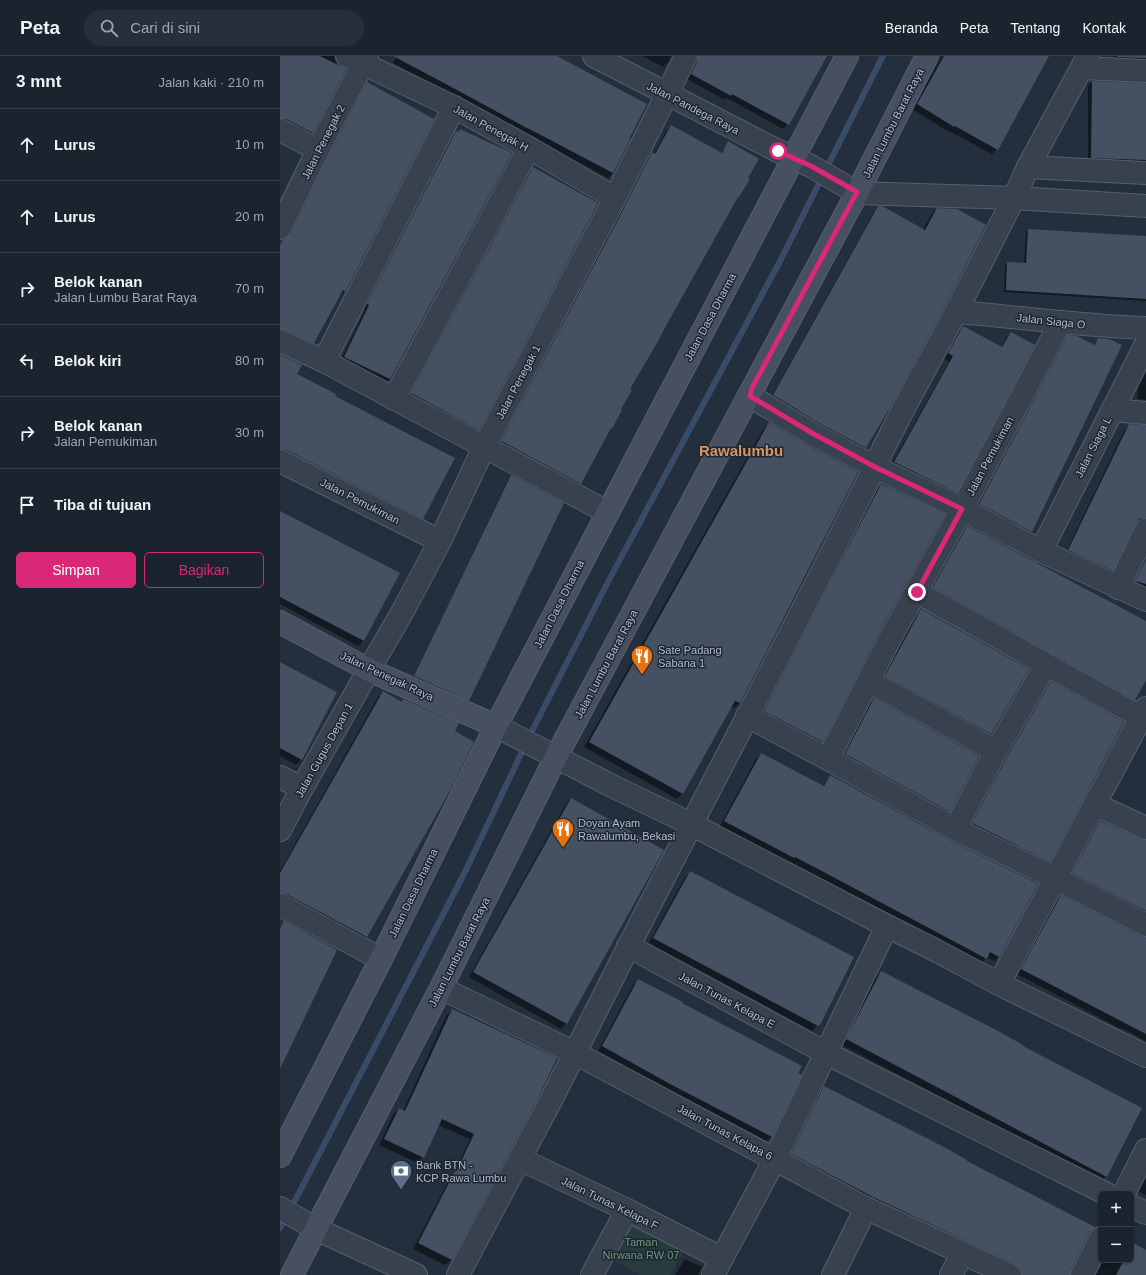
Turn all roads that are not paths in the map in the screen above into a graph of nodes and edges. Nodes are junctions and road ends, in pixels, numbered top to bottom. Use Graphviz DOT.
graph roads {
  1 [pos="594,56"];
  2 [pos="686,56"];
  3 [pos="847,56"];
  4 [pos="927,56"];
  5 [pos="359,59"];
  6 [pos="1085,62"];
  7 [pos="1146,71"];
  8 [pos="666,94"];
  9 [pos="454,107"];
  10 [pos="280,130"];
  11 [pos="529,148"];
  12 [pos="318,150"];
  13 [pos="802,162"];
  14 [pos="1028,166"];
  15 [pos="1146,173"];
  16 [pos="849,188"];
  17 [pos="615,198"];
  18 [pos="1014,198"];
  19 [pos="1146,206"];
  20 [pos="280,228"];
  21 [pos="956,312"];
  22 [pos="1061,322"];
  23 [pos="1146,328"];
  24 [pos="280,341"];
  25 [pos="1146,344"];
  26 [pos="324,361"];
  27 [pos="750,396"];
  28 [pos="394,399"];
  29 [pos="1112,410"];
  30 [pos="1146,413"];
  31 [pos="484,447"];
  32 [pos="280,461"];
  33 [pos="875,467"];
  34 [pos="962,509"];
  35 [pos="607,512"];
  36 [pos="1146,530"];
  37 [pos="440,541"];
  38 [pos="1041,551"];
  39 [pos="1118,588"];
  40 [pos="917,592"];
  41 [pos="1146,600"];
  42 [pos="280,622"];
  43 [pos="1045,663"];
  44 [pos="369,670"];
  45 [pos="869,682"];
  46 [pos="1144,715"];
  47 [pos="747,716"];
  48 [pos="505,730"];
  49 [pos="996,751"];
  50 [pos="550,754"];
  51 [pos="828,759"];
  52 [pos="280,777"];
  53 [pos="302,788"];
  54 [pos="1094,804"];
  55 [pos="691,824"];
  56 [pos="1146,828"];
  57 [pos="955,829"];
  58 [pos="280,830"];
  59 [pos="1055,878"];
  60 [pos="280,905"];
  61 [pos="887,926"];
  62 [pos="1146,926"];
  63 [pos="628,946"];
  64 [pos="380,959"];
  65 [pos="999,984"];
  66 [pos="441,988"];
  67 [pos="826,1052"];
  68 [pos="575,1053"];
  69 [pos="1146,1056"];
  70 [pos="1146,1150"];
  71 [pos="280,1156"];
  72 [pos="520,1159"];
  73 [pos="775,1159"];
  74 [pos="1101,1191"];
  75 [pos="1126,1191"];
  76 [pos="1134,1207"];
  77 [pos="280,1208"];
  78 [pos="866,1208"];
  79 [pos="627,1210"];
  80 [pos="1146,1213"];
  81 [pos="313,1227"];
  82 [pos="1098,1244"];
  83 [pos="962,1253"];
  84 [pos="717,1267"];
  85 [pos="292,1275"];
  86 [pos="416,1275"];
  87 [pos="458,1275"];
  88 [pos="592,1275"];
  89 [pos="832,1275"];
  90 [pos="951,1275"];
  91 [pos="1010,1275"];
  92 [pos="1082,1275"];
  1 -- 8 [label="street, Jalan Pandega Raya"];
  2 -- 8 [label="street, Jalan Penegak 1"];
  3 -- 13 [label="street, Jalan Dasa Dharma"];
  4 -- 16 [label="street, Jalan Lumbu Barat Raya"];
  5 -- 9 [label="street, Jalan Penegak H"];
  5 -- 12 [label="street, Jalan Penegak 2"];
  6 -- 7 [label="street"];
  6 -- 14 [label="street"];
  8 -- 13 [label="street, Jalan Pandega Raya"];
  8 -- 17 [label="street, Jalan Penegak 1"];
  9 -- 11 [label="street, Jalan Penegak H"];
  9 -- 26 [label="street"];
  10 -- 12 [label="street"];
  11 -- 17 [label="street, Jalan Penegak H"];
  11 -- 28 [label="street"];
  12 -- 20 [label="street, Jalan Penegak 2"];
  13 -- 16 [label="street, Jalan Pandega Raya"];
  13 -- 35 [label="street, Jalan Dasa Dharma"];
  14 -- 15 [label="street"];
  14 -- 18 [label="street"];
  16 -- 18 [label="street"];
  16 -- 27 [label="street, Jalan Lumbu Barat Raya"];
  17 -- 31 [label="street, Jalan Penegak 1"];
  18 -- 19 [label="street"];
  18 -- 21 [label="street"];
  21 -- 22 [label="street, Jalan Siaga O"];
  21 -- 33 [label="street"];
  22 -- 23 [label="street, Jalan Siaga O"];
  22 -- 34 [label="street, Jalan Pemukiman"];
  24 -- 26 [label="street"];
  25 -- 29 [label="street, Jalan Siaga L"];
  26 -- 28 [label="street"];
  27 -- 33 [label="street"];
  27 -- 50 [label="street, Jalan Lumbu Barat Raya"];
  28 -- 31 [label="street"];
  29 -- 30 [label="street"];
  29 -- 38 [label="street, Jalan Siaga L"];
  31 -- 35 [label="street"];
  31 -- 37 [label="street, Jalan Penegak 1"];
  32 -- 37 [label="street, Jalan Pemukiman"];
  33 -- 34 [label="street"];
  33 -- 47 [label="street"];
  34 -- 38 [label="street"];
  34 -- 40 [label="street, Jalan Pemukiman"];
  35 -- 48 [label="street, Jalan Dasa Dharma"];
  36 -- 39 [label="street"];
  37 -- 44 [label="street, Jalan Penegak 1"];
  38 -- 39 [label="street"];
  39 -- 41 [label="street"];
  40 -- 43 [label="street"];
  40 -- 45 [label="street, Jalan Pemukiman"];
  42 -- 44 [label="street, Jalan Penegak Raya"];
  43 -- 46 [label="street"];
  43 -- 49 [label="street"];
  44 -- 48 [label="street, Jalan Penegak Raya"];
  44 -- 53 [label="street, Jalan Gugus Depan 1"];
  45 -- 49 [label="street"];
  45 -- 51 [label="street, Jalan Pemukiman"];
  46 -- 54 [label="street"];
  47 -- 51 [label="street"];
  47 -- 55 [label="street"];
  48 -- 50 [label="street"];
  48 -- 64 [label="street, Jalan Dasa Dharma"];
  49 -- 57 [label="street"];
  50 -- 55 [label="street"];
  50 -- 66 [label="street, Jalan Lumbu Barat Raya"];
  51 -- 57 [label="street"];
  52 -- 53 [label="street"];
  53 -- 58 [label="street, Jalan Gugus Depan 1"];
  54 -- 56 [label="street"];
  54 -- 59 [label="street"];
  55 -- 61 [label="street"];
  55 -- 63 [label="street"];
  57 -- 59 [label="street"];
  59 -- 62 [label="street"];
  59 -- 65 [label="street"];
  60 -- 64 [label="street"];
  61 -- 65 [label="street"];
  61 -- 67 [label="street"];
  63 -- 67 [label="street, Jalan Tunas Kelapa E"];
  63 -- 68 [label="street"];
  64 -- 71 [label="street, Jalan Dasa Dharma"];
  65 -- 69 [label="street"];
  66 -- 68 [label="street, Jalan Tunas Kelapa 6"];
  66 -- 81 [label="street, Jalan Lumbu Barat Raya"];
  67 -- 73 [label="street"];
  67 -- 74 [label="street, Jalan Tunas Kelapa E"];
  68 -- 72 [label="street"];
  68 -- 73 [label="street, Jalan Tunas Kelapa 6"];
  70 -- 75 [label="street"];
  72 -- 79 [label="street, Jalan Tunas Kelapa F"];
  72 -- 87 [label="street"];
  73 -- 78 [label="street, Jalan Tunas Kelapa 6"];
  73 -- 84 [label="street"];
  76 -- 80 [label="street"];
  77 -- 81 [label="street"];
  78 -- 83 [label="street, Jalan Tunas Kelapa 6"];
  78 -- 89 [label="street"];
  79 -- 84 [label="street, Jalan Tunas Kelapa F"];
  79 -- 88 [label="street"];
  81 -- 85 [label="street, Jalan Lumbu Barat Raya"];
  81 -- 86 [label="street"];
  82 -- 92 [label="street"];
  83 -- 90 [label="street"];
  83 -- 91 [label="street, Jalan Tunas Kelapa 6"];
}
